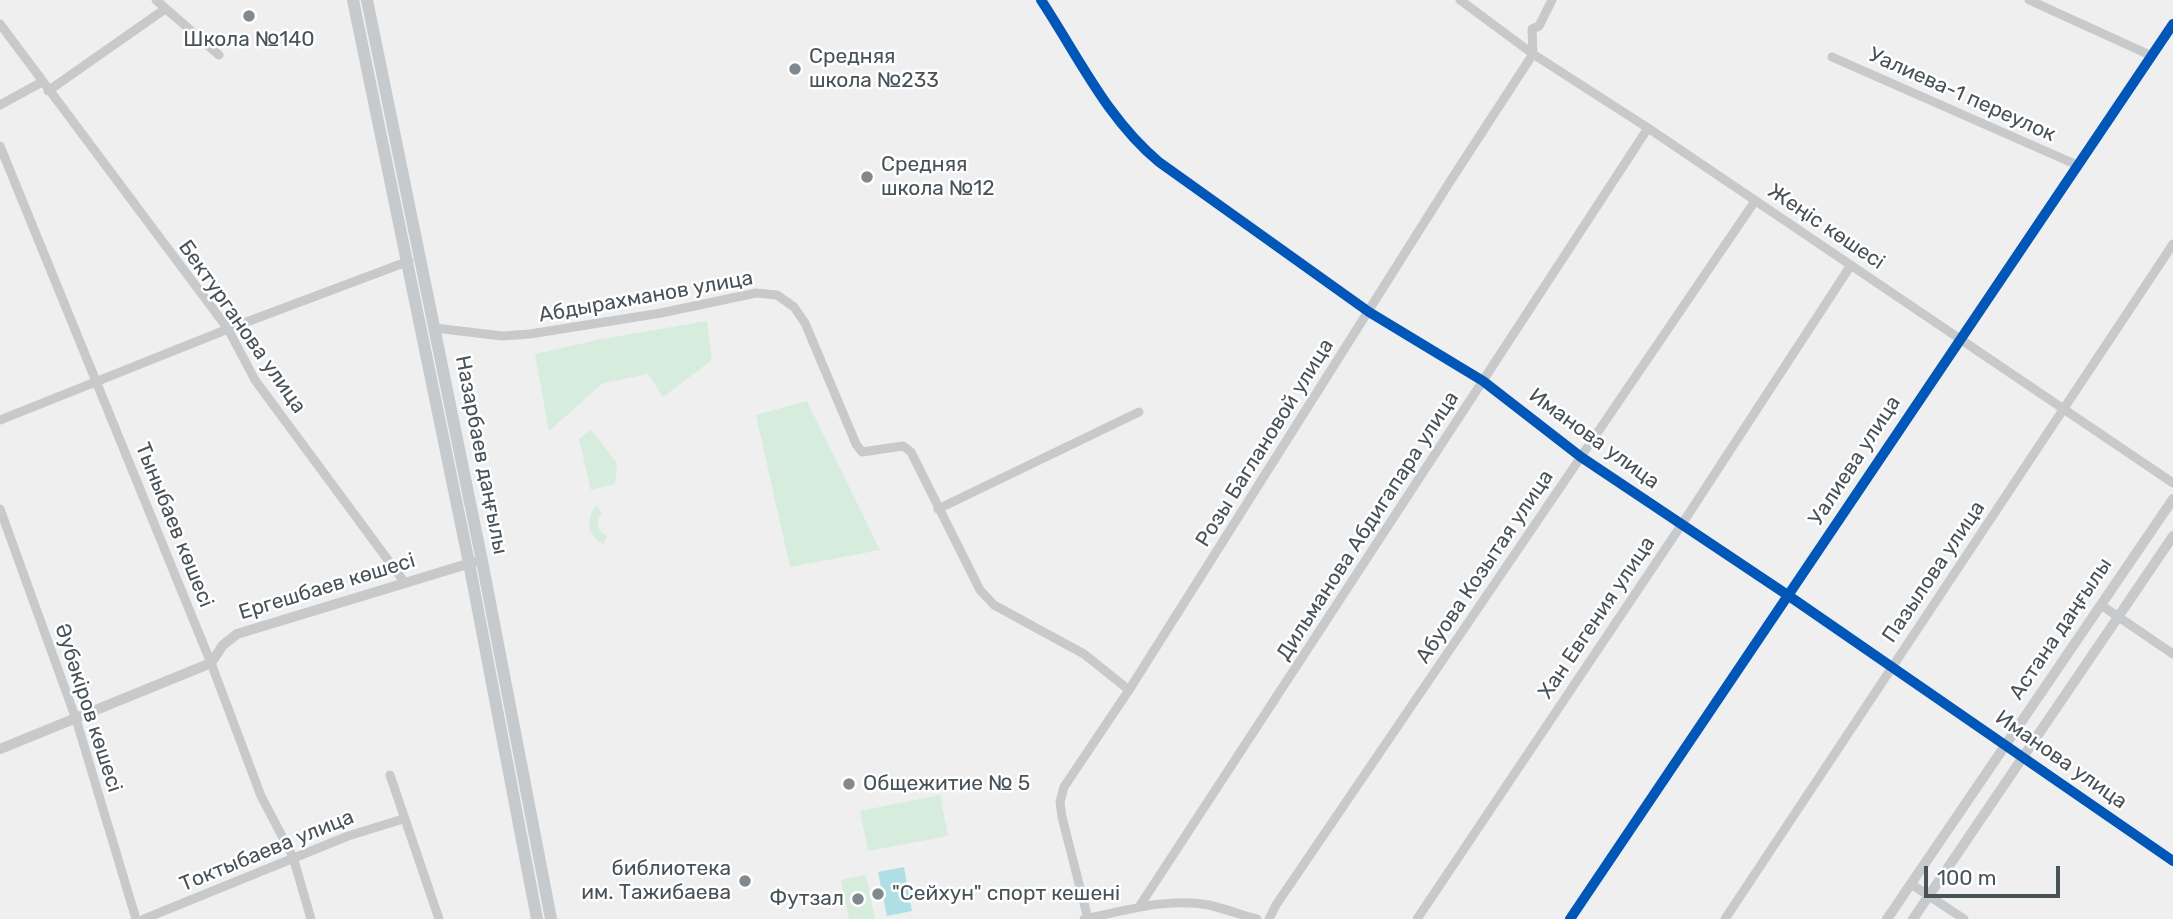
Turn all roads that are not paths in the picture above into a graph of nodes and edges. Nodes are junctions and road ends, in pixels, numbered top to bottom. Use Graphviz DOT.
graph roads {
  1 [pos="156,0"];
  2 [pos="353,0"];
  3 [pos="367,0"];
  4 [pos="1041,0"];
  5 [pos="1460,0"];
  6 [pos="1552,0"];
  7 [pos="2029,0"];
  8 [pos="165,9"];
  9 [pos="0,24"];
  10 [pos="2173,24"];
  11 [pos="1533,54"];
  12 [pos="219,55"];
  13 [pos="2152,55"];
  14 [pos="1832,57"];
  15 [pos="42,82"];
  16 [pos="48,91"];
  17 [pos="0,105"];
  18 [pos="1648,128"];
  19 [pos="0,146"];
  20 [pos="2077,165"];
  21 [pos="1755,201"];
  22 [pos="2173,244"];
  23 [pos="421,257"];
  24 [pos="406,262"];
  25 [pos="1851,265"];
  26 [pos="1368,312"];
  27 [pos="435,328"];
  28 [pos="228,329"];
  29 [pos="1959,339"];
  30 [pos="97,381"];
  31 [pos="1483,381"];
  32 [pos="2064,408"];
  33 [pos="1139,412"];
  34 [pos="0,420"];
  35 [pos="1581,457"];
  36 [pos="2173,483"];
  37 [pos="2173,499"];
  38 [pos="0,509"];
  39 [pos="939,509"];
  40 [pos="1682,524"];
  41 [pos="2173,536"];
  42 [pos="475,562"];
  43 [pos="405,583"];
  44 [pos="1789,596"];
  45 [pos="2101,606"];
  46 [pos="2118,617"];
  47 [pos="2173,654"];
  48 [pos="211,663"];
  49 [pos="1893,666"];
  50 [pos="1129,690"];
  51 [pos="76,719"];
  52 [pos="2005,744"];
  53 [pos="0,749"];
  54 [pos="2022,758"];
  55 [pos="390,775"];
  56 [pos="403,819"];
  57 [pos="293,857"];
  58 [pos="2173,861"];
  59 [pos="1911,884"];
  60 [pos="1929,895"];
  61 [pos="1139,906"];
  62 [pos="136,919"];
  63 [pos="144,919"];
  64 [pos="311,919"];
  65 [pos="439,919"];
  66 [pos="537,919"];
  67 [pos="551,919"];
  68 [pos="1086,919"];
  69 [pos="1257,919"];
  70 [pos="1269,919"];
  71 [pos="1417,919"];
  72 [pos="1570,919"];
  73 [pos="1725,919"];
  74 [pos="1887,919"];
  75 [pos="1913,919"];
  76 [pos="1964,919"];
  1 -- 8 [label="street"];
  2 -- 24 [label="main road, Назарбаев даңғылы"];
  3 -- 23 [label="main road, Назарбаев даңғылы"];
  4 -- 26 [label="street, Иманова улица"];
  5 -- 11 [label="street, Жеңіс көшесі"];
  6 -- 11 [label="street, Розы Баглановой улица"];
  7 -- 13 [label="street"];
  8 -- 12 [label="street"];
  8 -- 16 [label="street"];
  9 -- 15 [label="street, Бектурганова улица"];
  10 -- 13 [label="street, Уалиева улица"];
  11 -- 18 [label="street, Жеңіс көшесі"];
  11 -- 26 [label="street, Розы Баглановой улица"];
  13 -- 20 [label="street, Уалиева улица"];
  14 -- 20 [label="street, Уалиева-1 переулок"];
  15 -- 16 [label="street, Бектурганова улица"];
  15 -- 17 [label="street"];
  16 -- 28 [label="street, Бектурганова улица"];
  18 -- 21 [label="street, Жеңіс көшесі"];
  18 -- 31 [label="street, Дильманова Абдигапара улица"];
  19 -- 30 [label="street, Тыныбаев көшесі"];
  20 -- 29 [label="street, Уалиева улица"];
  21 -- 25 [label="street, Жеңіс көшесі"];
  21 -- 35 [label="street, Абуова Козытая улица"];
  22 -- 32 [label="street, Пазылова улица"];
  23 -- 24 [label="street"];
  23 -- 27 [label="main road, Назарбаев даңғылы"];
  24 -- 28 [label="street"];
  24 -- 42 [label="main road, Назарбаев даңғылы"];
  25 -- 29 [label="street, Жеңіс көшесі"];
  25 -- 40 [label="street, Хан Евгения улица"];
  26 -- 31 [label="street, Иманова улица"];
  26 -- 50 [label="street, Розы Баглановой улица"];
  27 -- 39 [label="street, Абдырахманов улица"];
  27 -- 42 [label="main road, Назарбаев даңғылы"];
  28 -- 30 [label="street"];
  28 -- 43 [label="street, Бектурганова улица"];
  29 -- 32 [label="street, Жеңіс көшесі"];
  29 -- 44 [label="street, Уалиева улица"];
  30 -- 34 [label="street"];
  30 -- 48 [label="street, Тыныбаев көшесі"];
  31 -- 35 [label="street, Иманова улица"];
  31 -- 61 [label="street, Дильманова Абдигапара улица"];
  32 -- 36 [label="street, Жеңіс көшесі"];
  32 -- 49 [label="street, Пазылова улица"];
  33 -- 39 [label="street"];
  35 -- 40 [label="street, Иманова улица"];
  35 -- 70 [label="street, Абуова Козытая улица"];
  37 -- 45 [label="street, Астана даңғылы"];
  38 -- 51 [label="street, Әубәкіров көшесі"];
  39 -- 50 [label="street, Абдырахманов улица"];
  40 -- 44 [label="street, Иманова улица"];
  40 -- 71 [label="street, Хан Евгения улица"];
  41 -- 46 [label="street, Астана даңғылы"];
  42 -- 43 [label="street, Ергешбаев көшесі"];
  42 -- 66 [label="main road, Назарбаев даңғылы"];
  42 -- 67 [label="main road, Назарбаев даңғылы"];
  43 -- 48 [label="street, Ергешбаев көшесі"];
  44 -- 49 [label="street, Иманова улица"];
  44 -- 72 [label="street, Уалиева улица"];
  45 -- 46 [label="street"];
  45 -- 52 [label="street, Астана даңғылы"];
  46 -- 47 [label="street"];
  46 -- 54 [label="street, Астана даңғылы"];
  48 -- 51 [label="street, Ергешбаев көшесі"];
  48 -- 57 [label="street, Тыныбаев көшесі"];
  49 -- 52 [label="street, Иманова улица"];
  49 -- 73 [label="street, Пазылова улица"];
  50 -- 68 [label="street, Розы Баглановой улица"];
  51 -- 53 [label="street, Ергешбаев көшесі"];
  51 -- 62 [label="street, Әубәкіров көшесі"];
  52 -- 54 [label="street, Иманова улица"];
  52 -- 59 [label="street, Астана даңғылы"];
  54 -- 58 [label="street, Иманова улица"];
  54 -- 60 [label="street, Астана даңғылы"];
  55 -- 56 [label="street"];
  56 -- 57 [label="street, Токтыбаева улица"];
  56 -- 65 [label="street"];
  57 -- 63 [label="street, Токтыбаева улица"];
  57 -- 64 [label="street, Тыныбаев көшесі"];
  59 -- 60 [label="street"];
  59 -- 74 [label="street, Астана даңғылы"];
  60 -- 75 [label="street, Астана даңғылы"];
  60 -- 76 [label="street"];
  61 -- 68 [label="street"];
  61 -- 69 [label="street"];
}
